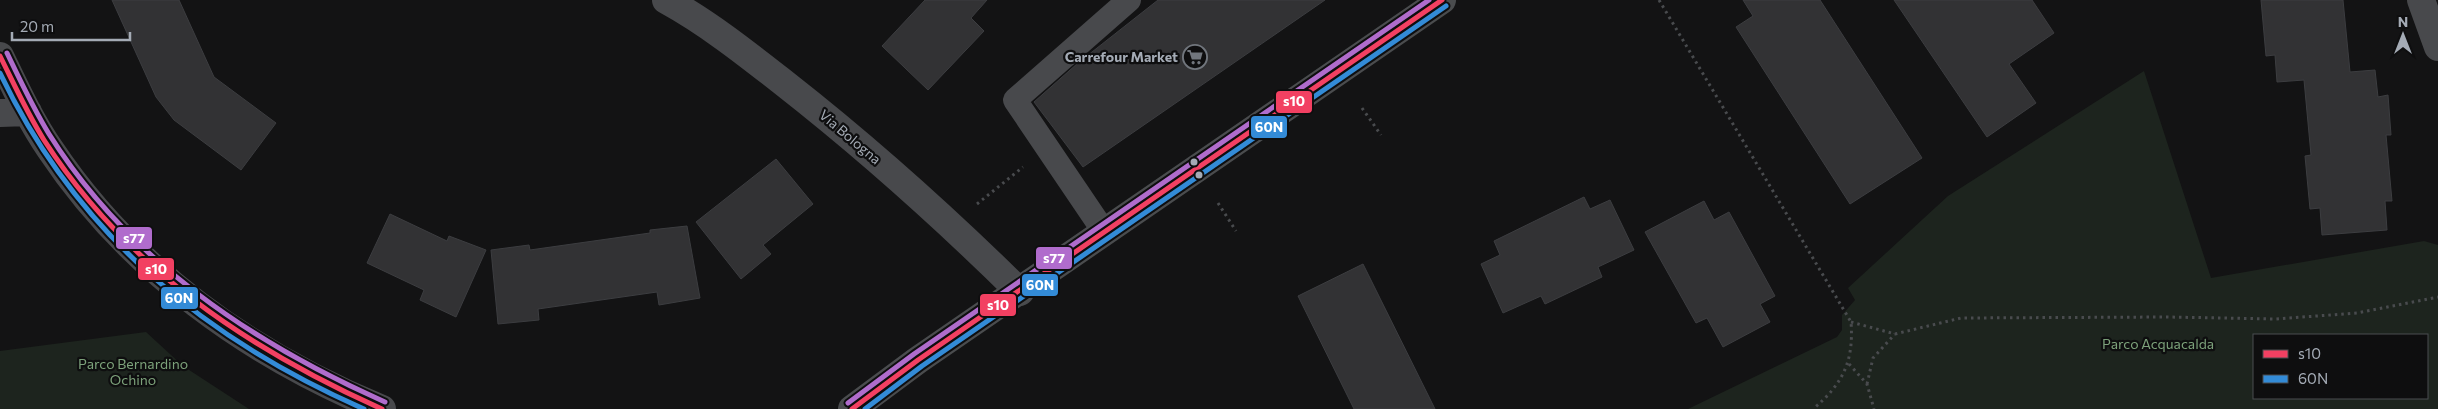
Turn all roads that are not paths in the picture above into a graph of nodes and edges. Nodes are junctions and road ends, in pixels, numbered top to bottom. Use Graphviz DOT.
graph roads {
  1 [pos="666,0"];
  2 [pos="1129,0"];
  3 [pos="1442,0"];
  4 [pos="2421,0"];
  5 [pos="2438,47"];
  6 [pos="0,56"];
  7 [pos="28,112"];
  8 [pos="0,113"];
  9 [pos="1105,233"];
  10 [pos="1020,292"];
  11 [pos="382,409"];
  12 [pos="852,409"];
  1 -- 10 [label="street, Via Bologna"];
  2 -- 9 [label="lane"];
  3 -- 9 [label="main road"];
  4 -- 5 [label="street"];
  6 -- 7 [label="street"];
  7 -- 8 [label="street"];
  7 -- 11 [label="street"];
  9 -- 10 [label="main road"];
  10 -- 12 [label="main road"];
}
